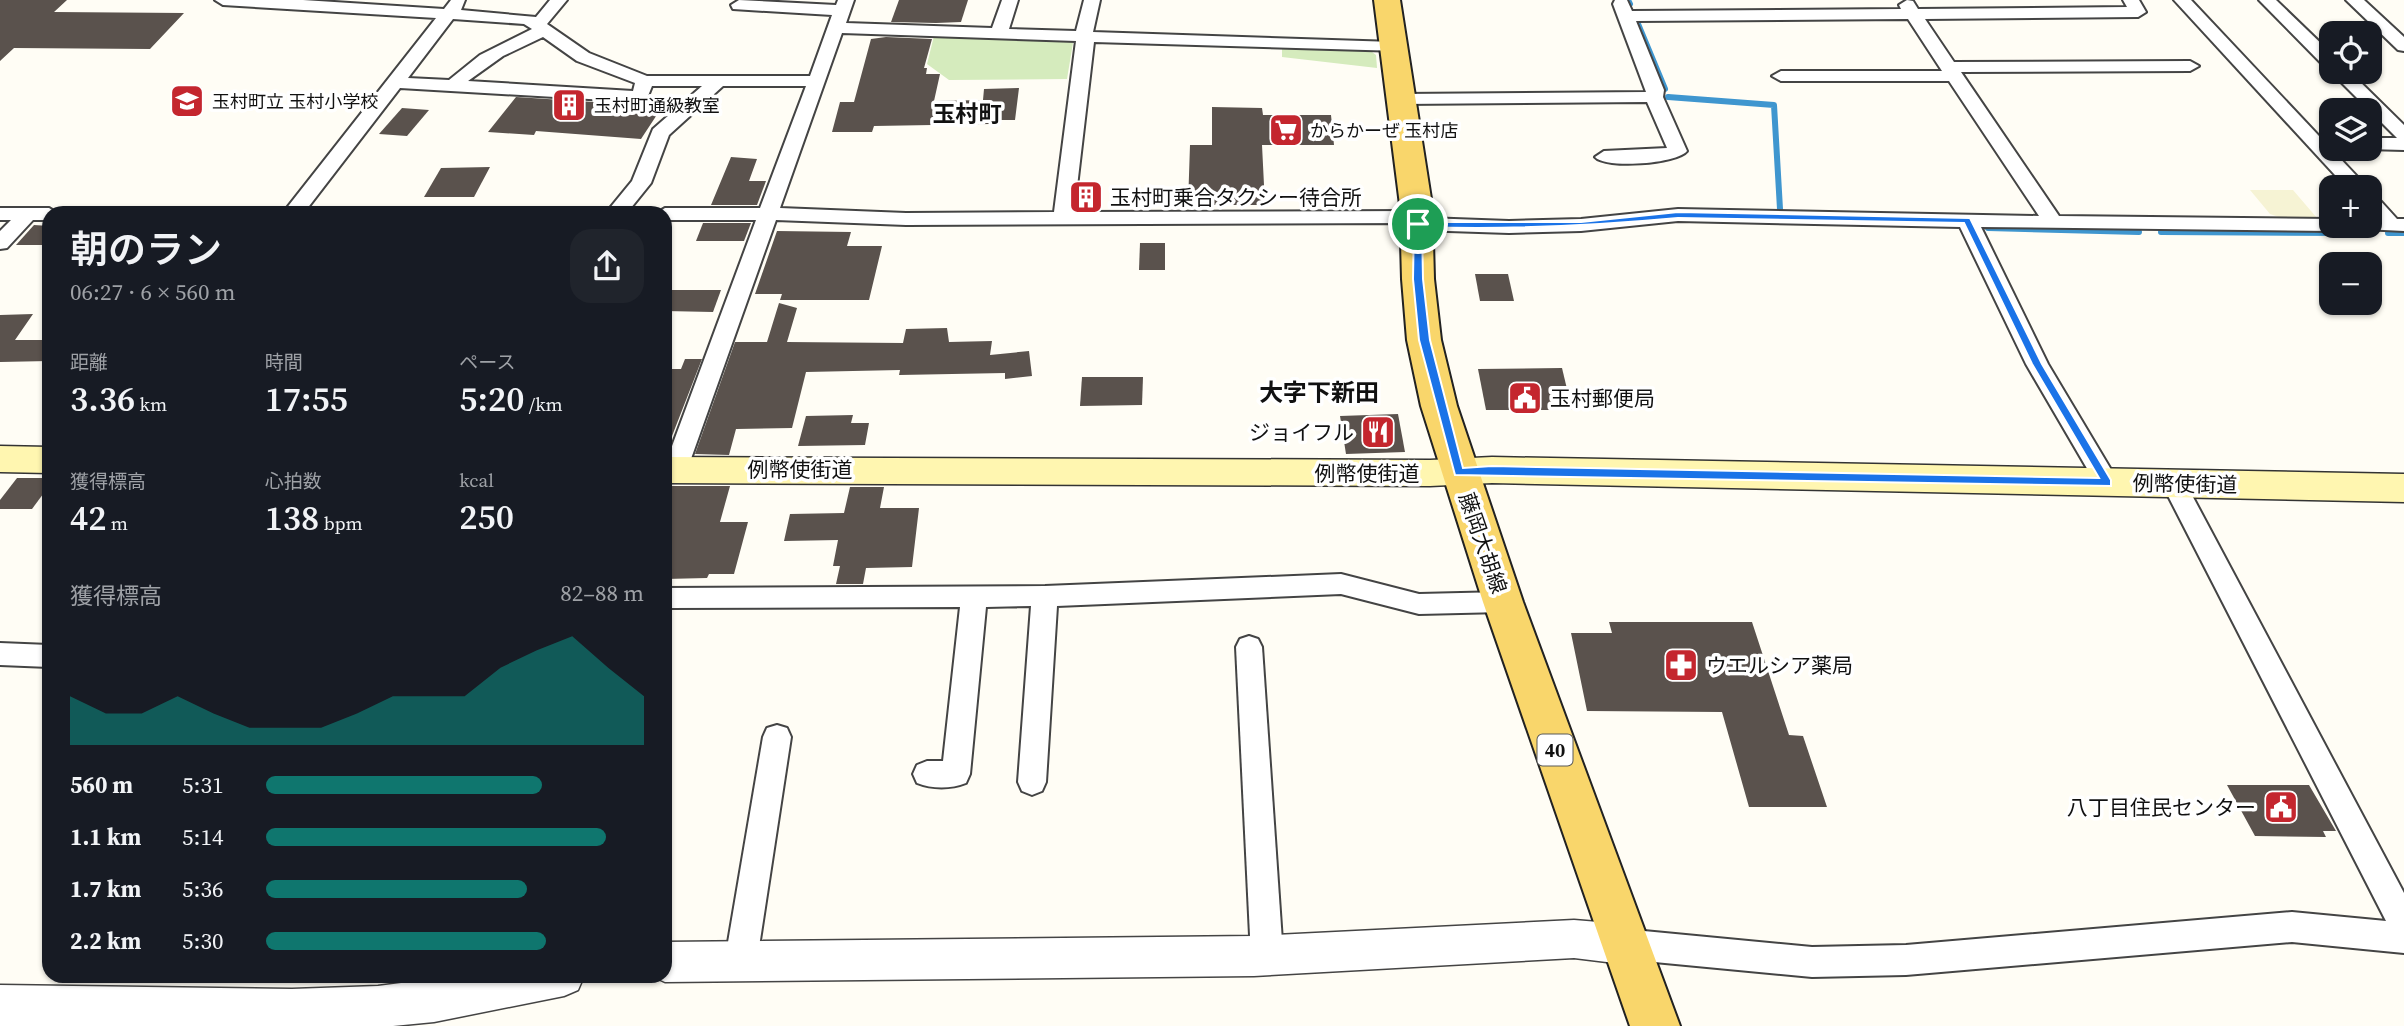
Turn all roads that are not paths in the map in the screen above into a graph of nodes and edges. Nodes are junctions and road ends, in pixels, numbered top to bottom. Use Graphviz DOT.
graph roads {
  1 [pos="223,0"];
  2 [pos="559,0"];
  3 [pos="1010,0"];
  4 [pos="1092,0"];
  5 [pos="1387,0"];
  6 [pos="2130,0"];
  7 [pos="2182,0"];
  8 [pos="2267,0"];
  9 [pos="2354,0"];
  10 [pos="275,1"];
  11 [pos="739,5"];
  12 [pos="845,5"];
  13 [pos="454,7"];
  14 [pos="1909,7"];
  15 [pos="1623,8"];
  16 [pos="1772,8"];
  17 [pos="541,27"];
  18 [pos="836,28"];
  19 [pos="999,33"];
  20 [pos="1083,36"];
  21 [pos="2404,46"];
  22 [pos="1394,47"];
  23 [pos="2319,51"];
  24 [pos="2190,66"];
  25 [pos="1951,71"];
  26 [pos="1781,76"];
  27 [pos="719,81"];
  28 [pos="817,81"];
  29 [pos="393,82"];
  30 [pos="455,84"];
  31 [pos="2352,84"];
  32 [pos="1654,97"];
  33 [pos="1401,99"];
  34 [pos="650,108"];
  35 [pos="2404,135"];
  36 [pos="2319,139"];
  37 [pos="2382,144"];
  38 [pos="2404,144"];
  39 [pos="1604,158"];
  40 [pos="2337,161"];
  41 [pos="2348,175"];
  42 [pos="298,206"];
  43 [pos="622,206"];
  44 [pos="2382,211"];
  45 [pos="0,214"];
  46 [pos="28,214"];
  47 [pos="42,214"];
  48 [pos="672,214"];
  49 [pos="768,214"];
  50 [pos="1063,218"];
  51 [pos="1967,220"];
  52 [pos="1417,221"];
  53 [pos="2053,222"];
  54 [pos="2319,225"];
  55 [pos="2398,225"];
  56 [pos="0,243"];
  57 [pos="0,459"];
  58 [pos="42,460"];
  59 [pos="672,465"];
  60 [pos="672,470"];
  61 [pos="1459,472"];
  62 [pos="2107,483"];
  63 [pos="2174,484"];
  64 [pos="2404,488"];
  65 [pos="974,596"];
  66 [pos="1045,596"];
  67 [pos="672,598"];
  68 [pos="1503,602"];
  69 [pos="1249,647"];
  70 [pos="0,653"];
  71 [pos="42,656"];
  72 [pos="777,737"];
  73 [pos="927,774"];
  74 [pos="1032,782"];
  75 [pos="2404,924"];
  76 [pos="2404,938"];
  77 [pos="1623,944"];
  78 [pos="1267,956"];
  79 [pos="741,960"];
  80 [pos="672,962"];
  81 [pos="526,983"];
  82 [pos="0,1006"];
  83 [pos="339,1017"];
  84 [pos="1655,1026"];
  1 -- 10 [label="street"];
  2 -- 17 [label="street"];
  3 -- 19 [label="street"];
  4 -- 20 [label="street"];
  5 -- 22 [label="main road, 藤岡大胡線 / 40"];
  6 -- 14 [label="street"];
  7 -- 36 [label="street"];
  8 -- 23 [label="street"];
  9 -- 21 [label="street"];
  10 -- 13 [label="street"];
  11 -- 12 [label="street"];
  12 -- 18 [label="street"];
  13 -- 17 [label="street"];
  13 -- 29 [label="street"];
  14 -- 16 [label="street"];
  14 -- 25 [label="street"];
  15 -- 16 [label="street"];
  15 -- 32 [label="street"];
  17 -- 30 [label="street"];
  17 -- 34 [label="street"];
  18 -- 19 [label="street"];
  18 -- 28 [label="street"];
  19 -- 20 [label="street"];
  20 -- 22 [label="street"];
  20 -- 50 [label="street"];
  22 -- 33 [label="main road, 藤岡大胡線 / 40"];
  24 -- 25 [label="street"];
  25 -- 26 [label="street"];
  25 -- 53 [label="street"];
  27 -- 28 [label="street"];
  27 -- 34 [label="street"];
  27 -- 34 [label="street"];
  28 -- 49 [label="street"];
  29 -- 30 [label="street"];
  29 -- 42 [label="street"];
  30 -- 34 [label="street"];
  31 -- 35 [label="street"];
  32 -- 33 [label="street"];
  32 -- 39 [label="street"];
  33 -- 52 [label="main road, 藤岡大胡線 / 40"];
  34 -- 43 [label="street"];
  37 -- 38 [label="street"];
  40 -- 41 [label="street"];
  44 -- 55 [label="street"];
  45 -- 46 [label="street"];
  46 -- 47 [label="street"];
  46 -- 56 [label="street"];
  48 -- 49 [label="street"];
  49 -- 50 [label="street"];
  49 -- 59 [label="street"];
  50 -- 52 [label="street"];
  51 -- 52 [label="street"];
  51 -- 53 [label="street"];
  51 -- 62 [label="street"];
  52 -- 61 [label="main road, 藤岡大胡線 / 40"];
  53 -- 54 [label="street"];
  57 -- 58 [label="main road"];
  60 -- 61 [label="main road, 例幣使街道"];
  61 -- 62 [label="main road, 例幣使街道"];
  61 -- 68 [label="main road, 藤岡大胡線 / 40"];
  62 -- 63 [label="main road, 例幣使街道"];
  63 -- 64 [label="main road, 例幣使街道"];
  63 -- 75 [label="street"];
  65 -- 66 [label="street"];
  65 -- 67 [label="street"];
  65 -- 73 [label="street"];
  66 -- 68 [label="street"];
  66 -- 74 [label="street"];
  68 -- 77 [label="main road, 藤岡大胡線 / 40"];
  69 -- 78 [label="street"];
  70 -- 71 [label="street"];
  72 -- 79 [label="street"];
  76 -- 77 [label="street"];
  77 -- 78 [label="street"];
  77 -- 84 [label="main road, 藤岡大胡線 / 40"];
  78 -- 79 [label="street"];
  79 -- 80 [label="street"];
  81 -- 83 [label="street"];
  82 -- 83 [label="street"];
}
